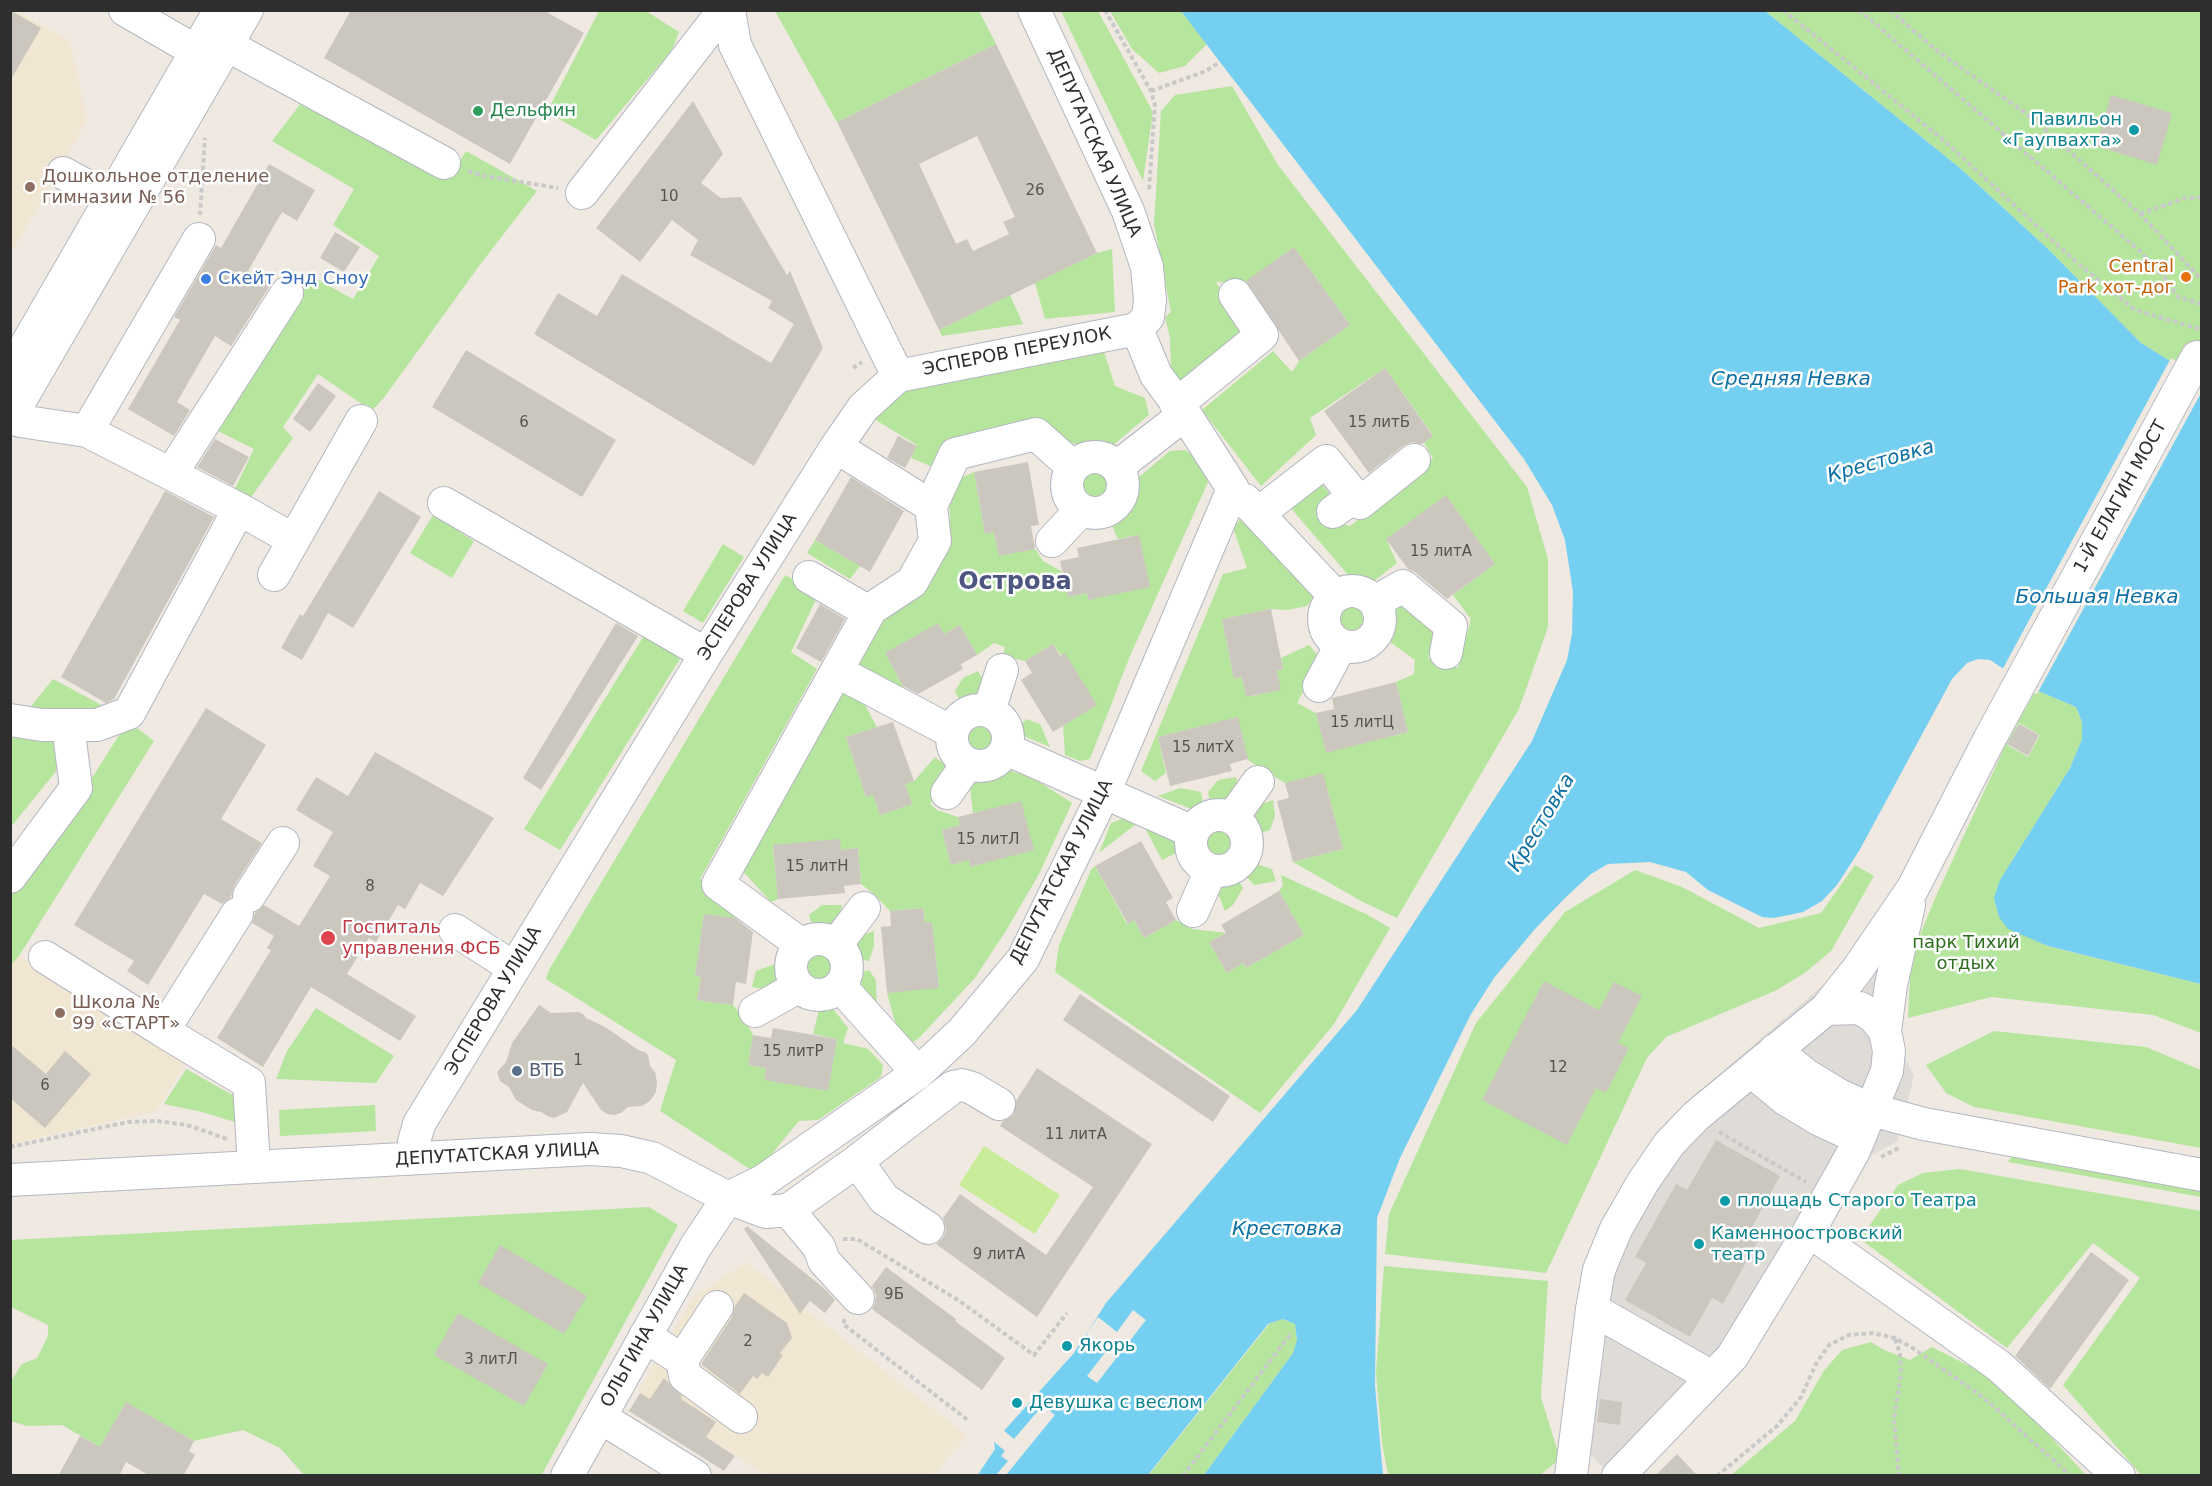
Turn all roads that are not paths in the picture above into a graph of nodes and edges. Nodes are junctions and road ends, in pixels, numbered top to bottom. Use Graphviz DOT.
graph roads {
  1 [pos="125,10"];
  2 [pos="247,10"];
  3 [pos="726,10"];
  4 [pos="1034,10"];
  5 [pos="213,41"];
  6 [pos="444,163"];
  7 [pos="63,173"];
  8 [pos="582,193"];
  9 [pos="111,199"];
  10 [pos="199,239"];
  11 [pos="287,293"];
  12 [pos="1235,294"];
  13 [pos="1137,329"];
  14 [pos="2199,343"];
  15 [pos="10,373"];
  16 [pos="898,376"];
  17 [pos="1181,410"];
  18 [pos="11,418"];
  19 [pos="361,421"];
  20 [pos="87,431"];
  21 [pos="836,447"];
  22 [pos="1414,460"];
  23 [pos="1073,467"];
  24 [pos="1117,467"];
  25 [pos="171,474"];
  26 [pos="1233,489"];
  27 [pos="444,503"];
  28 [pos="931,506"];
  29 [pos="240,509"];
  30 [pos="1081,510"];
  31 [pos="1259,513"];
  32 [pos="294,540"];
  33 [pos="1052,541"];
  34 [pos="273,575"];
  35 [pos="809,577"];
  36 [pos="1335,596"];
  37 [pos="1375,602"];
  38 [pos="869,612"];
  39 [pos="1341,645"];
  40 [pos="1446,653"];
  41 [pos="706,654"];
  42 [pos="1002,670"];
  43 [pos="838,672"];
  44 [pos="1318,686"];
  45 [pos="988,711"];
  46 [pos="10,720"];
  47 [pos="68,725"];
  48 [pos="952,732"];
  49 [pos="1006,749"];
  50 [pos="968,764"];
  51 [pos="1258,782"];
  52 [pos="947,793"];
  53 [pos="1104,794"];
  54 [pos="1232,818"];
  55 [pos="1193,832"];
  56 [pos="283,843"];
  57 [pos="17,858"];
  58 [pos="1211,870"];
  59 [pos="1913,888"];
  60 [pos="864,908"];
  61 [pos="1192,911"];
  62 [pos="454,930"];
  63 [pos="802,945"];
  64 [pos="836,945"];
  65 [pos="45,957"];
  66 [pos="514,968"];
  67 [pos="840,986"];
  68 [pos="798,987"];
  69 [pos="1826,1009"];
  70 [pos="754,1011"];
  71 [pos="163,1031"];
  72 [pos="1885,1031"];
  73 [pos="1775,1050"];
  74 [pos="1751,1071"];
  75 [pos="918,1073"];
  76 [pos="999,1104"];
  77 [pos="1872,1110"];
  78 [pos="1859,1138"];
  79 [pos="254,1157"];
  80 [pos="414,1158"];
  81 [pos="857,1161"];
  82 [pos="2202,1175"];
  83 [pos="10,1180"];
  84 [pos="728,1198"];
  85 [pos="788,1210"];
  86 [pos="928,1228"];
  87 [pos="1809,1231"];
  88 [pos="858,1298"];
  89 [pos="717,1307"];
  90 [pos="1592,1309"];
  91 [pos="645,1336"];
  92 [pos="682,1360"];
  93 [pos="1712,1377"];
  94 [pos="600,1417"];
  95 [pos="741,1417"];
  96 [pos="1577,1437"];
  97 [pos="1621,1475"];
  98 [pos="567,1476"];
  99 [pos="695,1476"];
  100 [pos="1571,1476"];
  101 [pos="2119,1476"];
  1 -- 5 [label="street"];
  2 -- 5 [label="street"];
  3 -- 8 [label="street"];
  3 -- 16 [label="street"];
  4 -- 13 [label="street, ДЕПУТАТСКАЯ УЛИЦА"];
  5 -- 6 [label="street"];
  5 -- 9 [label="street"];
  5 -- 18 [label="street"];
  7 -- 9 [label="street"];
  9 -- 15 [label="street"];
  10 -- 20 [label="street"];
  11 -- 25 [label="street"];
  12 -- 17 [label="street"];
  13 -- 16 [label="street, ЭСПЕРОВ ПЕРЕУЛОК"];
  13 -- 17 [label="street"];
  14 -- 59 [label="street, 1-Й ЕЛАГИН МОСТ"];
  16 -- 21 [label="street, ЭСПЕРОВА УЛИЦА"];
  17 -- 24 [label="street"];
  17 -- 26 [label="street"];
  18 -- 20 [label="street"];
  19 -- 32 [label="street"];
  20 -- 25 [label="street"];
  21 -- 28 [label="street"];
  21 -- 41 [label="street, ЭСПЕРОВА УЛИЦА"];
  22 -- 31 [label="street"];
  23 -- 24 [label="street"];
  23 -- 28 [label="street"];
  23 -- 30 [label="street"];
  24 -- 30 [label="street"];
  25 -- 29 [label="street"];
  26 -- 31 [label="street"];
  26 -- 53 [label="street, ДЕПУТАТСКАЯ УЛИЦА"];
  27 -- 41 [label="street"];
  28 -- 38 [label="street"];
  29 -- 32 [label="street"];
  29 -- 47 [label="street"];
  30 -- 33 [label="street"];
  31 -- 36 [label="street"];
  32 -- 34 [label="street"];
  35 -- 38 [label="street"];
  36 -- 37 [label="street"];
  36 -- 39 [label="street"];
  37 -- 39 [label="street"];
  37 -- 40 [label="street"];
  38 -- 43 [label="street"];
  39 -- 44 [label="street"];
  41 -- 66 [label="street, ЭСПЕРОВА УЛИЦА"];
  42 -- 45 [label="street"];
  43 -- 48 [label="street"];
  43 -- 63 [label="street"];
  45 -- 48 [label="street"];
  45 -- 49 [label="street"];
  46 -- 47 [label="street"];
  47 -- 57 [label="street"];
  48 -- 50 [label="street"];
  49 -- 50 [label="street"];
  49 -- 53 [label="street"];
  50 -- 52 [label="street"];
  51 -- 54 [label="street"];
  53 -- 55 [label="street"];
  53 -- 75 [label="street, ДЕПУТАТСКАЯ УЛИЦА"];
  54 -- 55 [label="street"];
  54 -- 58 [label="street"];
  55 -- 58 [label="street"];
  56 -- 71 [label="street"];
  58 -- 61 [label="street"];
  59 -- 69 [label="street"];
  59 -- 72 [label="street"];
  60 -- 64 [label="street"];
  62 -- 66 [label="street"];
  63 -- 64 [label="street"];
  63 -- 68 [label="street"];
  64 -- 67 [label="street"];
  65 -- 71 [label="street"];
  66 -- 80 [label="street, ЭСПЕРОВА УЛИЦА"];
  67 -- 68 [label="street"];
  67 -- 75 [label="street"];
  68 -- 70 [label="street"];
  69 -- 72 [label="street"];
  69 -- 73 [label="street"];
  71 -- 79 [label="street"];
  72 -- 77 [label="street"];
  73 -- 74 [label="street"];
  73 -- 77 [label="street"];
  74 -- 78 [label="street"];
  74 -- 90 [label="street"];
  75 -- 84 [label="street, ДЕПУТАТСКАЯ УЛИЦА"];
  76 -- 81 [label="street"];
  77 -- 78 [label="street"];
  77 -- 82 [label="street"];
  78 -- 87 [label="street"];
  79 -- 80 [label="street, ДЕПУТАТСКАЯ УЛИЦА"];
  79 -- 83 [label="street, ДЕПУТАТСКАЯ УЛИЦА"];
  80 -- 84 [label="street, ДЕПУТАТСКАЯ УЛИЦА"];
  81 -- 85 [label="street"];
  81 -- 86 [label="street"];
  84 -- 85 [label="street"];
  84 -- 91 [label="street, ОЛЬГИНА УЛИЦА"];
  85 -- 88 [label="street"];
  87 -- 93 [label="street"];
  87 -- 101 [label="street"];
  89 -- 92 [label="street"];
  90 -- 93 [label="street"];
  90 -- 96 [label="street"];
  91 -- 92 [label="street"];
  91 -- 94 [label="street, ОЛЬГИНА УЛИЦА"];
  92 -- 95 [label="street"];
  93 -- 97 [label="street"];
  94 -- 98 [label="street, ОЛЬГИНА УЛИЦА"];
  94 -- 99 [label="street"];
  96 -- 97 [label="street"];
  96 -- 100 [label="street"];
}
